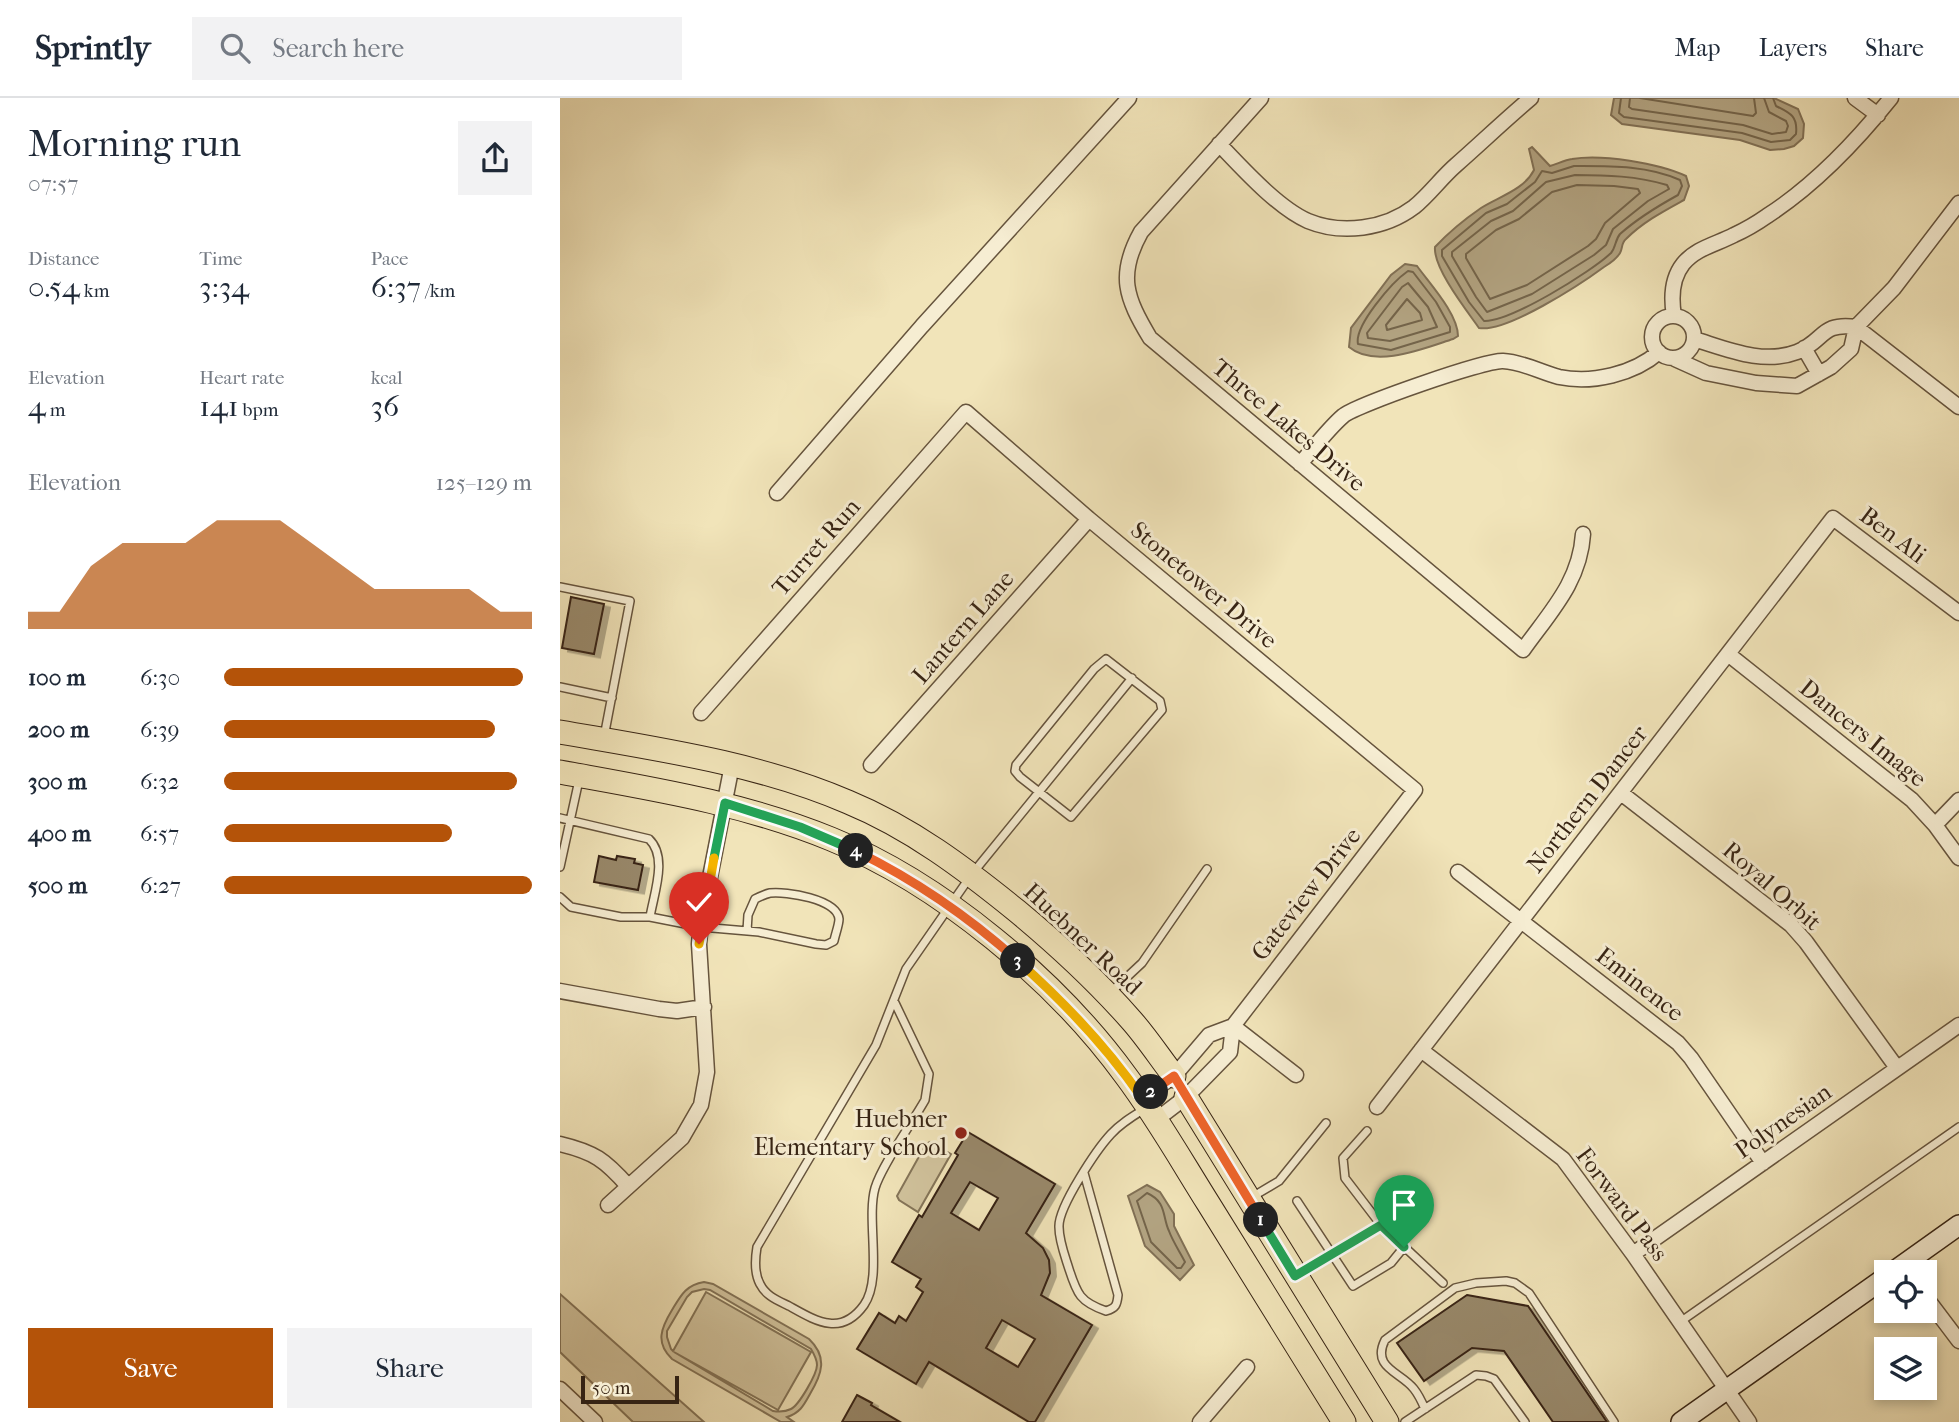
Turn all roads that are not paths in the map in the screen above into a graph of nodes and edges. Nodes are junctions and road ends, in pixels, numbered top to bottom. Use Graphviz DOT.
graph roads {
  1 [pos="1129,98"];
  2 [pos="1261,98"];
  3 [pos="1531,98"];
  4 [pos="1855,98"];
  5 [pos="1891,98"];
  6 [pos="1878,115"];
  7 [pos="1219,144"];
  8 [pos="1959,203"];
  9 [pos="1674,316"];
  10 [pos="1856,327"];
  11 [pos="1694,340"];
  12 [pos="1804,348"];
  13 [pos="1659,352"];
  14 [pos="1748,355"];
  15 [pos="1675,359"];
  16 [pos="1819,374"];
  17 [pos="1742,380"];
  18 [pos="1959,407"];
  19 [pos="966,412"];
  20 [pos="1300,464"];
  21 [pos="777,493"];
  22 [pos="1833,518"];
  23 [pos="1089,519"];
  24 [pos="1583,534"];
  25 [pos="560,587"];
  26 [pos="1959,613"];
  27 [pos="1728,654"];
  28 [pos="1132,678"];
  29 [pos="560,687"];
  30 [pos="612,698"];
  31 [pos="701,713"];
  32 [pos="560,732"];
  33 [pos="604,740"];
  34 [pos="732,765"];
  35 [pos="872,765"];
  36 [pos="570,774"];
  37 [pos="1415,790"];
  38 [pos="1038,793"];
  39 [pos="1621,793"];
  40 [pos="1959,800"];
  41 [pos="725,803"];
  42 [pos="560,818"];
  43 [pos="570,821"];
  44 [pos="1935,825"];
  45 [pos="1959,858"];
  46 [pos="560,867"];
  47 [pos="1207,869"];
  48 [pos="1458,872"];
  49 [pos="972,874"];
  50 [pos="560,897"];
  51 [pos="949,905"];
  52 [pos="650,917"];
  53 [pos="1521,921"];
  54 [pos="701,927"];
  55 [pos="747,931"];
  56 [pos="560,991"];
  57 [pos="1108,995"];
  58 [pos="895,1003"];
  59 [pos="704,1007"];
  60 [pos="1959,1025"];
  61 [pos="1233,1026"];
  62 [pos="1421,1050"];
  63 [pos="1897,1068"];
  64 [pos="1296,1075"];
  65 [pos="1174,1076"];
  66 [pos="1186,1097"];
  67 [pos="1148,1108"];
  68 [pos="1377,1108"];
  69 [pos="1326,1123"];
  70 [pos="1959,1127"];
  71 [pos="1367,1131"];
  72 [pos="560,1144"];
  73 [pos="1763,1163"];
  74 [pos="1084,1173"];
  75 [pos="628,1186"];
  76 [pos="1248,1199"];
  77 [pos="1297,1201"];
  78 [pos="608,1205"];
  79 [pos="1381,1225"];
  80 [pos="1959,1225"];
  81 [pos="1404,1247"];
  82 [pos="1332,1254"];
  83 [pos="1633,1255"];
  84 [pos="1914,1260"];
  85 [pos="1295,1276"];
  86 [pos="1443,1283"];
  87 [pos="1874,1286"];
  88 [pos="1937,1312"];
  89 [pos="1679,1323"];
  90 [pos="1959,1341"];
  91 [pos="1247,1367"];
  92 [pos="560,1390"];
  93 [pos="1726,1392"];
  94 [pos="1425,1409"];
  95 [pos="595,1422"];
  96 [pos="1200,1422"];
  97 [pos="1344,1422"];
  98 [pos="1387,1422"];
  99 [pos="1405,1422"];
  100 [pos="1525,1422"];
  101 [pos="1615,1422"];
  102 [pos="1681,1422"];
  103 [pos="1749,1422"];
  1 -- 21 [label="street"];
  2 -- 7 [label="street, Three Lakes Drive"];
  3 -- 7 [label="street"];
  4 -- 6 [label="street"];
  5 -- 6 [label="street"];
  6 -- 9 [label="street"];
  7 -- 20 [label="street, Three Lakes Drive"];
  8 -- 10 [label="street"];
  9 -- 11 [label="street"];
  9 -- 13 [label="street"];
  10 -- 12 [label="street"];
  10 -- 16 [label="street"];
  10 -- 18 [label="street"];
  11 -- 14 [label="street"];
  11 -- 15 [label="street"];
  12 -- 14 [label="street"];
  12 -- 16 [label="street"];
  13 -- 15 [label="street"];
  13 -- 20 [label="street"];
  14 -- 17 [label="street"];
  15 -- 17 [label="street"];
  16 -- 17 [label="street"];
  19 -- 23 [label="street, Stonetower Drive"];
  19 -- 31 [label="street, Turret Run"];
  20 -- 24 [label="street, Three Lakes Drive"];
  22 -- 26 [label="street, Ben Ali"];
  22 -- 27 [label="street, Northern Dancer"];
  23 -- 35 [label="street, Lantern Lane"];
  23 -- 37 [label="street, Stonetower Drive"];
  25 -- 30 [label="lane"];
  27 -- 39 [label="street, Northern Dancer"];
  27 -- 44 [label="street, Dancers Image"];
  28 -- 38 [label="lane"];
  28 -- 38 [label="lane"];
  28 -- 38 [label="lane"];
  29 -- 30 [label="lane"];
  30 -- 33 [label="lane"];
  32 -- 33 [label="main road, Huebner Road"];
  33 -- 34 [label="main road, Huebner Road"];
  34 -- 41 [label="street"];
  34 -- 49 [label="main road, Huebner Road"];
  36 -- 41 [label="main road"];
  36 -- 43 [label="lane"];
  37 -- 61 [label="street, Gateview Drive"];
  38 -- 49 [label="lane"];
  39 -- 53 [label="street, Northern Dancer"];
  39 -- 63 [label="street, Royal Orbit"];
  40 -- 44 [label="street"];
  41 -- 51 [label="main road"];
  41 -- 54 [label="street"];
  42 -- 43 [label="lane"];
  43 -- 46 [label="lane"];
  43 -- 52 [label="lane"];
  44 -- 45 [label="street, Dancers Image"];
  47 -- 57 [label="lane"];
  48 -- 53 [label="street, Eminence"];
  49 -- 51 [label="lane"];
  49 -- 57 [label="main road, Huebner Road"];
  50 -- 52 [label="lane"];
  51 -- 58 [label="lane"];
  51 -- 67 [label="main road"];
  52 -- 54 [label="lane"];
  53 -- 62 [label="street, Northern Dancer"];
  53 -- 73 [label="street, Eminence"];
  54 -- 55 [label="lane"];
  54 -- 59 [label="street"];
  55 -- 55 [label="lane"];
  56 -- 59 [label="street"];
  57 -- 65 [label="main road, Huebner Road"];
  58 -- 58 [label="lane"];
  59 -- 75 [label="street"];
  60 -- 63 [label="street, Polynesian"];
  61 -- 64 [label="street"];
  61 -- 65 [label="street, Gateview Drive"];
  61 -- 66 [label="street, Gateview Drive"];
  62 -- 68 [label="street, Northern Dancer"];
  62 -- 83 [label="street, Forward Pass"];
  63 -- 73 [label="street, Polynesian"];
  65 -- 66 [label="street, Huebner Road"];
  65 -- 67 [label="street, Gateview Drive"];
  66 -- 67 [label="street, Gateview Drive"];
  66 -- 76 [label="main road, Huebner Road"];
  67 -- 74 [label="lane"];
  67 -- 97 [label="main road"];
  69 -- 76 [label="lane"];
  70 -- 89 [label="lane"];
  71 -- 79 [label="lane"];
  72 -- 75 [label="street"];
  73 -- 83 [label="street, Polynesian"];
  74 -- 74 [label="lane"];
  75 -- 78 [label="street"];
  76 -- 85 [label="main road, Huebner Road"];
  77 -- 82 [label="lane"];
  79 -- 81 [label="lane"];
  79 -- 82 [label="lane"];
  80 -- 84 [label="street"];
  81 -- 82 [label="lane"];
  81 -- 86 [label="lane"];
  82 -- 85 [label="lane"];
  83 -- 89 [label="street, Forward Pass"];
  85 -- 98 [label="main road, Huebner Road"];
  87 -- 93 [label="street"];
  88 -- 90 [label="street"];
  89 -- 93 [label="street, Forward Pass"];
  91 -- 96 [label="street"];
  92 -- 95 [label="street"];
  93 -- 102 [label="street"];
  93 -- 103 [label="street, Forward Pass"];
  94 -- 99 [label="lane"];
  94 -- 100 [label="lane"];
  94 -- 101 [label="lane"];
}
